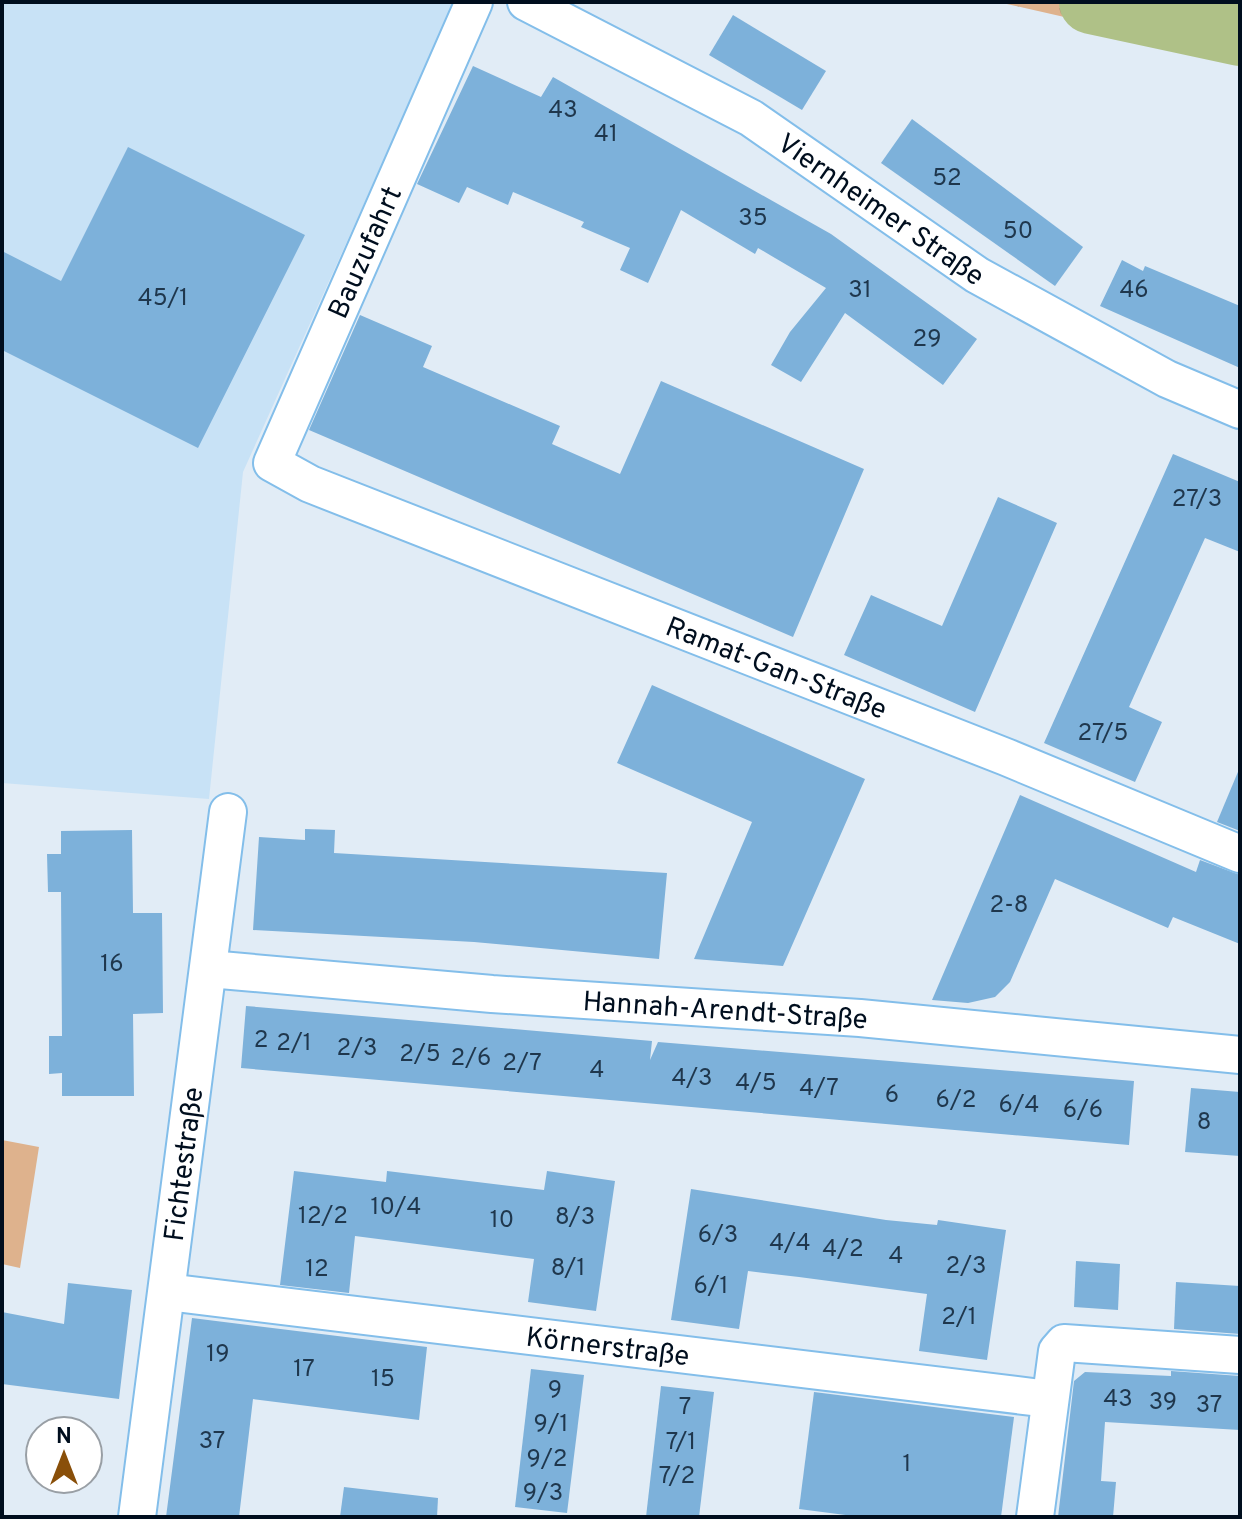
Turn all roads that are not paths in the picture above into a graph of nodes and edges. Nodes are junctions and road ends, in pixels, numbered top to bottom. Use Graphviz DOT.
graph roads {
  1 [pos="474,2"];
  2 [pos="526,2"];
  3 [pos="1240,410"];
  4 [pos="310,484"];
  5 [pos="228,812"];
  6 [pos="1240,854"];
  7 [pos="209,969"];
  8 [pos="1240,1055"];
  9 [pos="167,1292"];
  10 [pos="1240,1355"];
  11 [pos="1049,1399"];
  12 [pos="137,1517"];
  13 [pos="1035,1517"];
  1 -- 4 [label="street, Bauzufahrt"];
  2 -- 3 [label="street, Viernheimer Straße"];
  4 -- 6 [label="street, Ramat-Gan-Straße"];
  5 -- 7 [label="street, Fichtestraße"];
  7 -- 8 [label="street, Hannah-Arendt-Straße"];
  7 -- 9 [label="street, Fichtestraße"];
  9 -- 11 [label="street, Körnerstraße"];
  9 -- 12 [label="street, Fichtestraße"];
  10 -- 11 [label="street"];
  11 -- 13 [label="street"];
}
